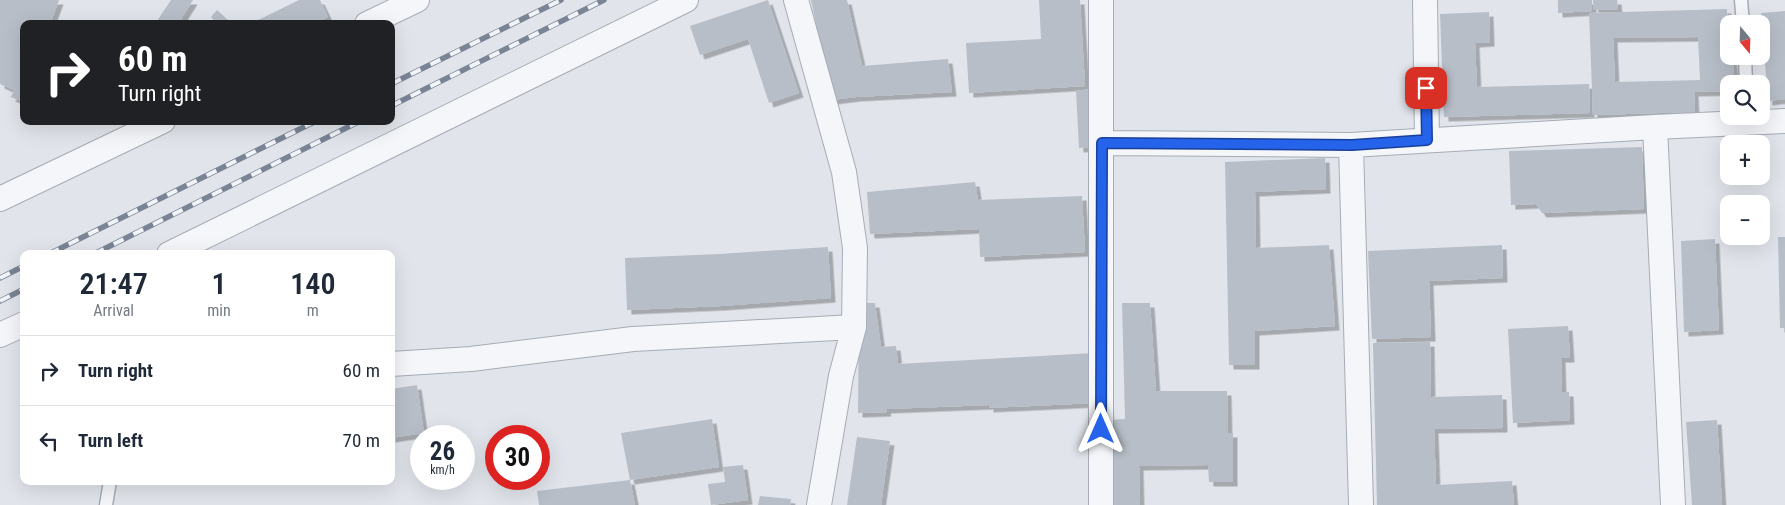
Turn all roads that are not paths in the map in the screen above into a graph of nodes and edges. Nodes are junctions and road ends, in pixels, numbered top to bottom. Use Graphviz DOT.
graph roads {
  1 [pos="417,0"];
  2 [pos="686,0"];
  3 [pos="796,0"];
  4 [pos="1101,0"];
  5 [pos="1424,0"];
  6 [pos="1742,0"];
  7 [pos="1743,15"];
  8 [pos="375,20"];
  9 [pos="1770,121"];
  10 [pos="1720,122"];
  11 [pos="1785,122"];
  12 [pos="155,125"];
  13 [pos="1655,127"];
  14 [pos="1427,140"];
  15 [pos="1102,143"];
  16 [pos="1352,145"];
  17 [pos="0,199"];
  18 [pos="177,250"];
  19 [pos="20,326"];
  20 [pos="854,327"];
  21 [pos="0,335"];
  22 [pos="395,364"];
  23 [pos="109,485"];
  24 [pos="106,505"];
  25 [pos="819,505"];
  26 [pos="1101,505"];
  27 [pos="1361,505"];
  28 [pos="1673,505"];
  1 -- 8 [label="street"];
  2 -- 18 [label="street"];
  3 -- 20 [label="street"];
  4 -- 15 [label="street"];
  5 -- 14 [label="street"];
  6 -- 7 [label="lane"];
  9 -- 11 [label="street"];
  10 -- 13 [label="street"];
  12 -- 17 [label="street"];
  13 -- 14 [label="street"];
  13 -- 28 [label="street"];
  14 -- 16 [label="street"];
  15 -- 16 [label="street"];
  15 -- 26 [label="street"];
  16 -- 27 [label="street"];
  19 -- 21 [label="street"];
  20 -- 22 [label="street"];
  20 -- 25 [label="street"];
  23 -- 24 [label="lane"];
}
